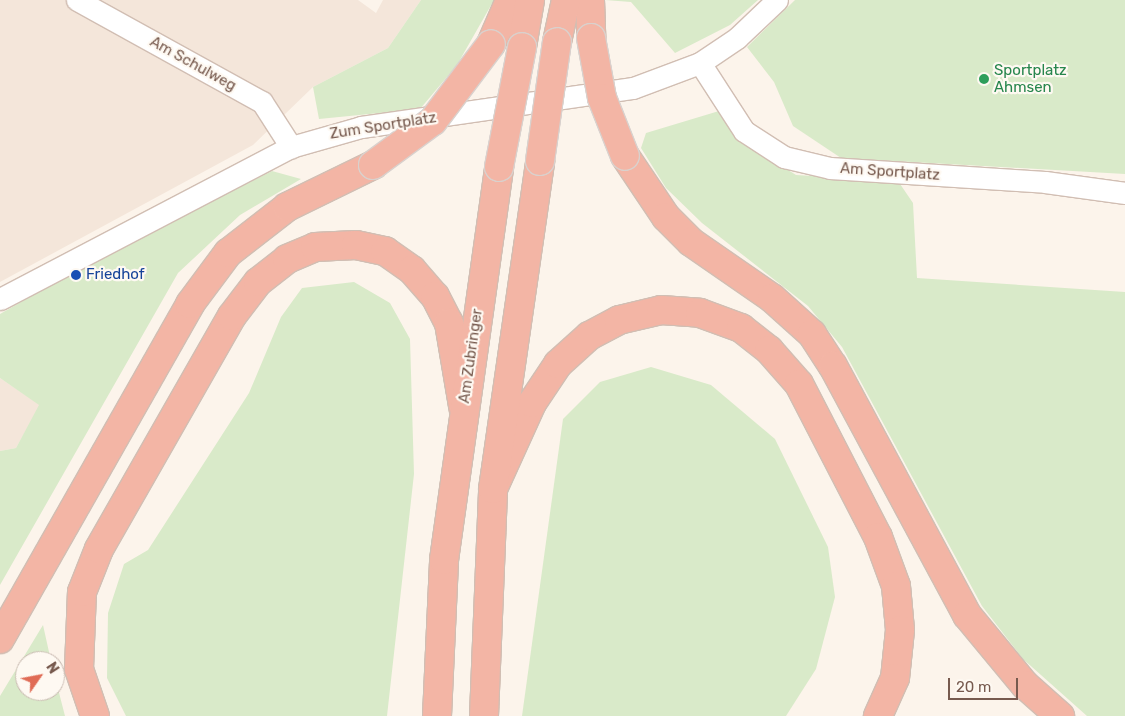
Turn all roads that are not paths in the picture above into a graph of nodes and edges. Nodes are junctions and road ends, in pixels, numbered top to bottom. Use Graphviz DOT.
graph roads {
  1 [pos="77,0"];
  2 [pos="510,0"];
  3 [pos="530,0"];
  4 [pos="566,0"];
  5 [pos="590,0"];
  6 [pos="777,0"];
  7 [pos="700,63"];
  8 [pos="291,146"];
  9 [pos="1125,193"];
  10 [pos="0,299"];
  11 [pos="463,406"];
  12 [pos="493,489"];
  13 [pos="0,640"];
  14 [pos="95,716"];
  15 [pos="437,716"];
  16 [pos="484,716"];
  17 [pos="878,716"];
  18 [pos="1060,716"];
  1 -- 8 [label="street, Am Schulweg"];
  2 -- 13 [label="highway, bridge"];
  3 -- 11 [label="highway, Am Zubringer, bridge"];
  4 -- 12 [label="highway, bridge"];
  5 -- 18 [label="highway, bridge"];
  6 -- 7 [label="street, Zum Sportplatz"];
  7 -- 8 [label="street, Zum Sportplatz"];
  7 -- 9 [label="street, Am Sportplatz"];
  8 -- 10 [label="street, Zum Sportplatz"];
  11 -- 14 [label="highway"];
  11 -- 15 [label="highway, Am Zubringer"];
  12 -- 16 [label="highway"];
  12 -- 17 [label="highway"];
}
